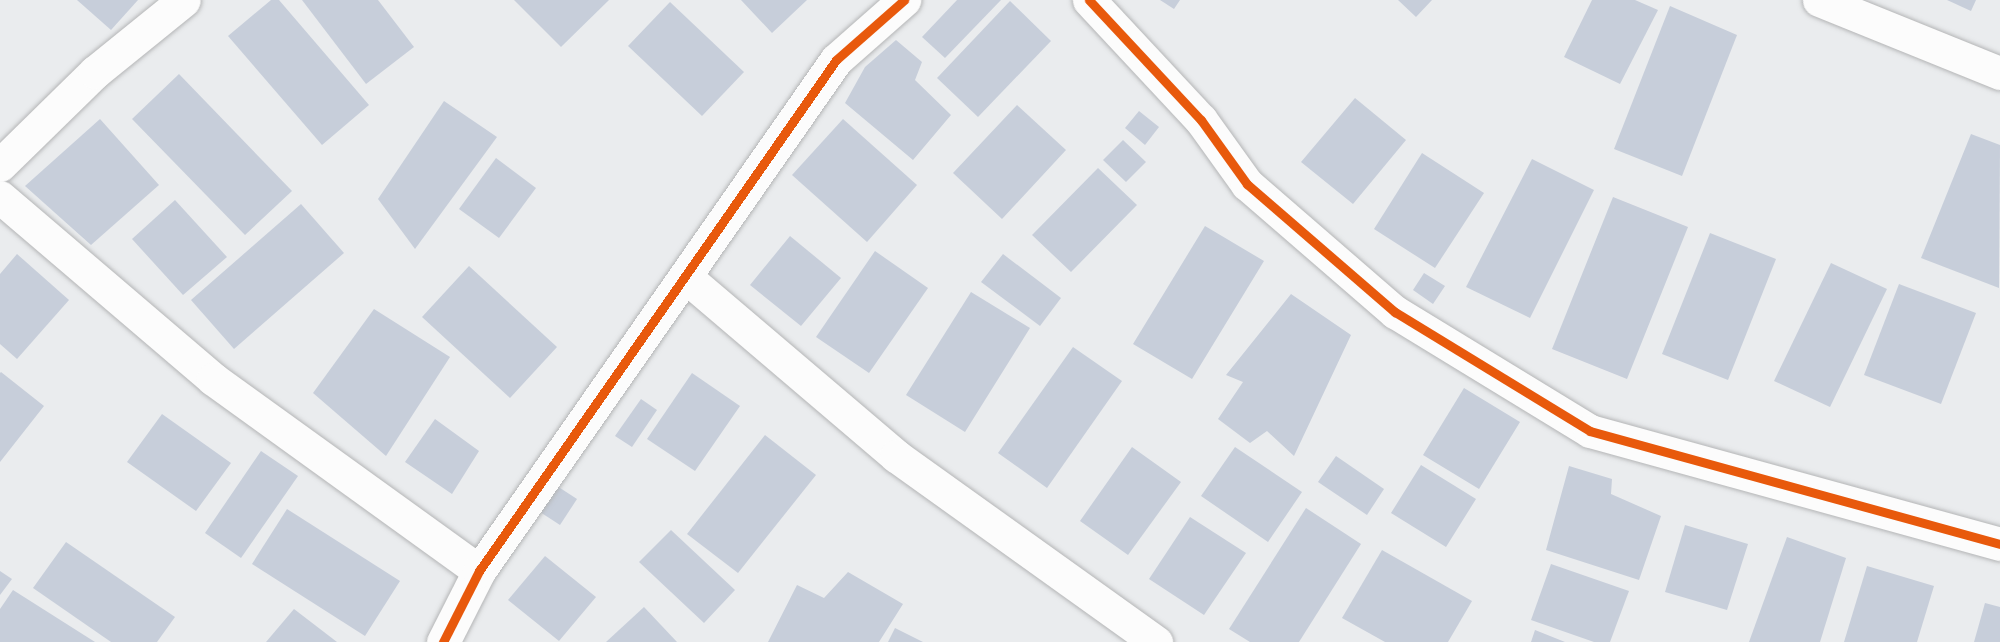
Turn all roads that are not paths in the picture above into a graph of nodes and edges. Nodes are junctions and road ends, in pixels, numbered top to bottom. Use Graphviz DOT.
graph roads {
  1 [pos="184,0"];
  2 [pos="904,0"];
  3 [pos="1089,0"];
  4 [pos="1819,0"];
  5 [pos="2000,73"];
  6 [pos="0,165"];
  7 [pos="0,197"];
  8 [pos="687,278"];
  9 [pos="2000,544"];
  10 [pos="479,571"];
  11 [pos="443,642"];
  12 [pos="1156,642"];
  1 -- 6 [label="street"];
  2 -- 8 [label="street"];
  3 -- 9 [label="street"];
  4 -- 5 [label="street"];
  7 -- 10 [label="street"];
  8 -- 10 [label="street"];
  8 -- 12 [label="street"];
  10 -- 11 [label="street"];
}
